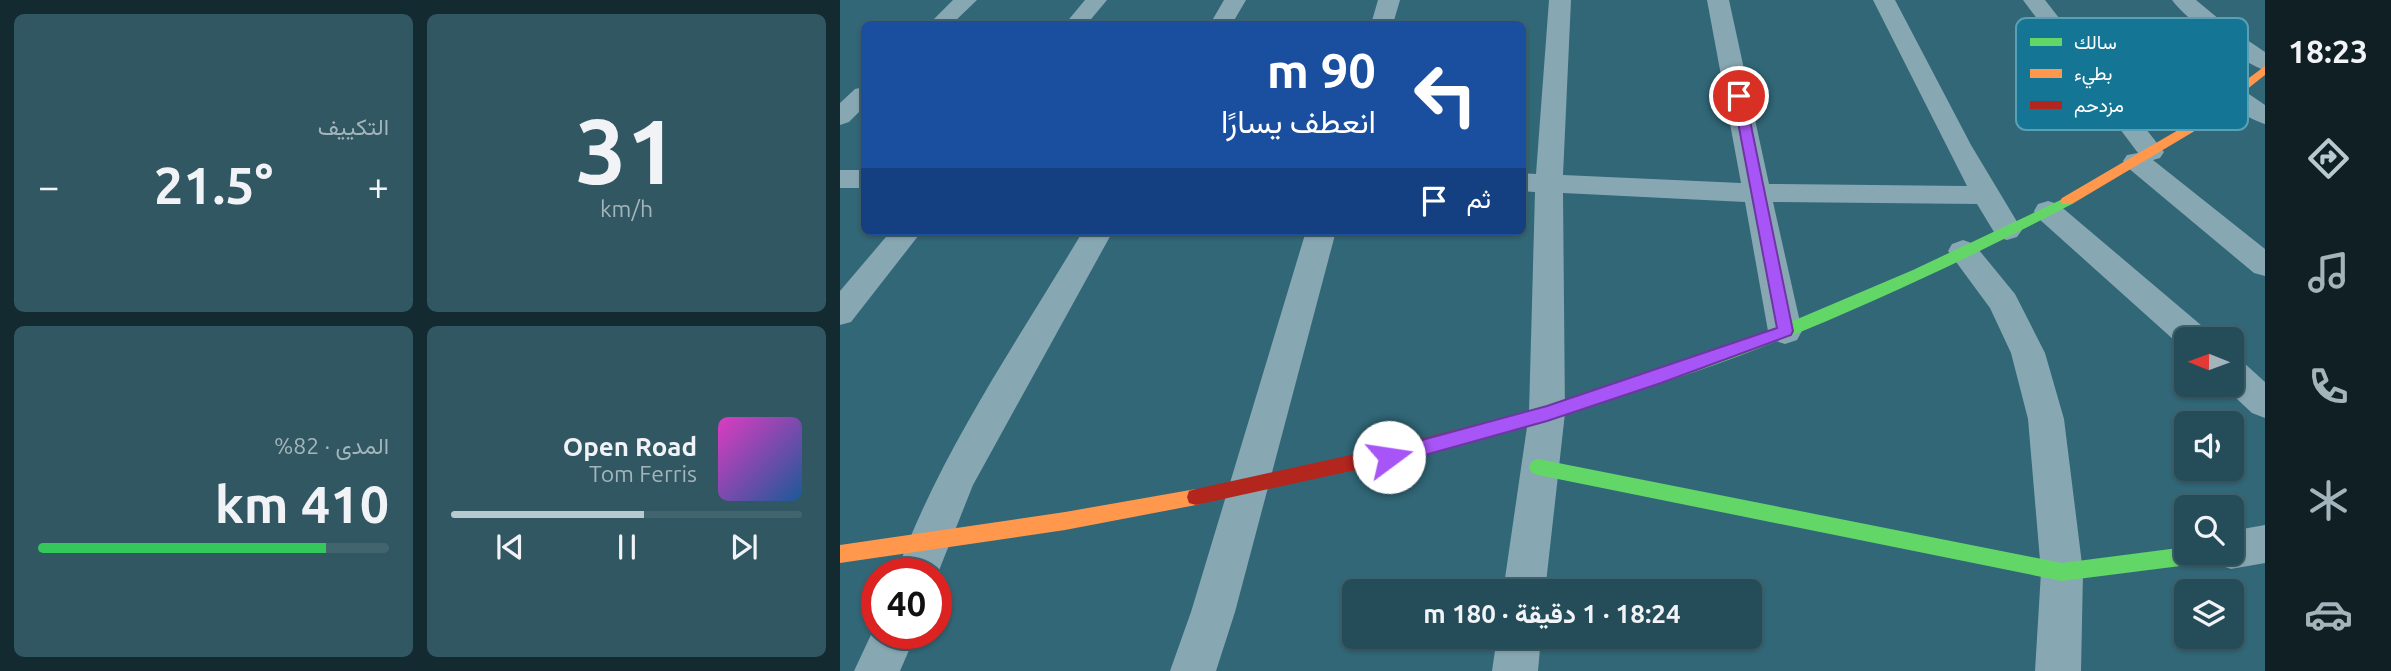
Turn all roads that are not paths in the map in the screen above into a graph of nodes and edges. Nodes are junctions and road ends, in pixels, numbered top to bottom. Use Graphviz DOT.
graph roads {
  1 [pos="966,0"];
  2 [pos="1096,0"];
  3 [pos="1236,0"];
  4 [pos="1389,0"];
  5 [pos="1560,0"];
  6 [pos="1718,0"];
  7 [pos="1884,0"];
  8 [pos="2034,0"];
  9 [pos="2183,0"];
  10 [pos="2047,18"];
  11 [pos="2204,18"];
  12 [pos="943,21"];
  13 [pos="1078,21"];
  14 [pos="1223,21"];
  15 [pos="1383,21"];
  16 [pos="2248,51"];
  17 [pos="2265,63"];
  18 [pos="2265,69"];
  19 [pos="2248,83"];
  20 [pos="861,97"];
  21 [pos="2248,104"];
  22 [pos="2265,116"];
  23 [pos="840,117"];
  24 [pos="2126,130"];
  25 [pos="2182,130"];
  26 [pos="2144,156"];
  27 [pos="840,179"];
  28 [pos="861,179"];
  29 [pos="1536,182"];
  30 [pos="1756,193"];
  31 [pos="1986,195"];
  32 [pos="2048,211"];
  33 [pos="2007,230"];
  34 [pos="904,235"];
  35 [pos="1096,235"];
  36 [pos="1320,235"];
  37 [pos="1963,251"];
  38 [pos="2265,265"];
  39 [pos="840,313"];
  40 [pos="2181,327"];
  41 [pos="1785,331"];
  42 [pos="2244,384"];
  43 [pos="2265,403"];
  44 [pos="1547,414"];
  45 [pos="1538,467"];
  46 [pos="1246,489"];
  47 [pos="2265,544"];
  48 [pos="2244,548"];
  49 [pos="840,554"];
  50 [pos="922,558"];
  51 [pos="2174,558"];
  52 [pos="2062,572"];
  53 [pos="1525,579"];
  54 [pos="887,649"];
  55 [pos="1518,649"];
  56 [pos="877,671"];
  57 [pos="1193,671"];
  58 [pos="1515,671"];
  59 [pos="2058,671"];
  1 -- 12 [label="street"];
  2 -- 13 [label="street"];
  3 -- 14 [label="street"];
  4 -- 15 [label="street"];
  5 -- 29 [label="street"];
  6 -- 30 [label="street"];
  7 -- 31 [label="street"];
  8 -- 10 [label="street"];
  9 -- 11 [label="street"];
  16 -- 17 [label="street"];
  18 -- 19 [label="street"];
  20 -- 23 [label="street"];
  21 -- 22 [label="street"];
  24 -- 26 [label="street"];
  25 -- 26 [label="street"];
  26 -- 32 [label="street"];
  26 -- 38 [label="street"];
  27 -- 28 [label="street"];
  29 -- 30 [label="street"];
  29 -- 44 [label="street"];
  30 -- 31 [label="street"];
  30 -- 41 [label="street"];
  31 -- 33 [label="street"];
  32 -- 33 [label="street"];
  32 -- 40 [label="street"];
  33 -- 37 [label="street"];
  34 -- 39 [label="street"];
  35 -- 50 [label="street"];
  36 -- 46 [label="street"];
  37 -- 41 [label="street"];
  37 -- 52 [label="street"];
  41 -- 44 [label="street"];
  42 -- 43 [label="street"];
  44 -- 45 [label="street"];
  44 -- 46 [label="street"];
  45 -- 52 [label="street"];
  45 -- 53 [label="street"];
  46 -- 50 [label="street"];
  46 -- 57 [label="street"];
  47 -- 48 [label="street"];
  49 -- 50 [label="street"];
  51 -- 52 [label="street"];
  52 -- 59 [label="street"];
  54 -- 56 [label="street"];
  55 -- 58 [label="street"];
}
